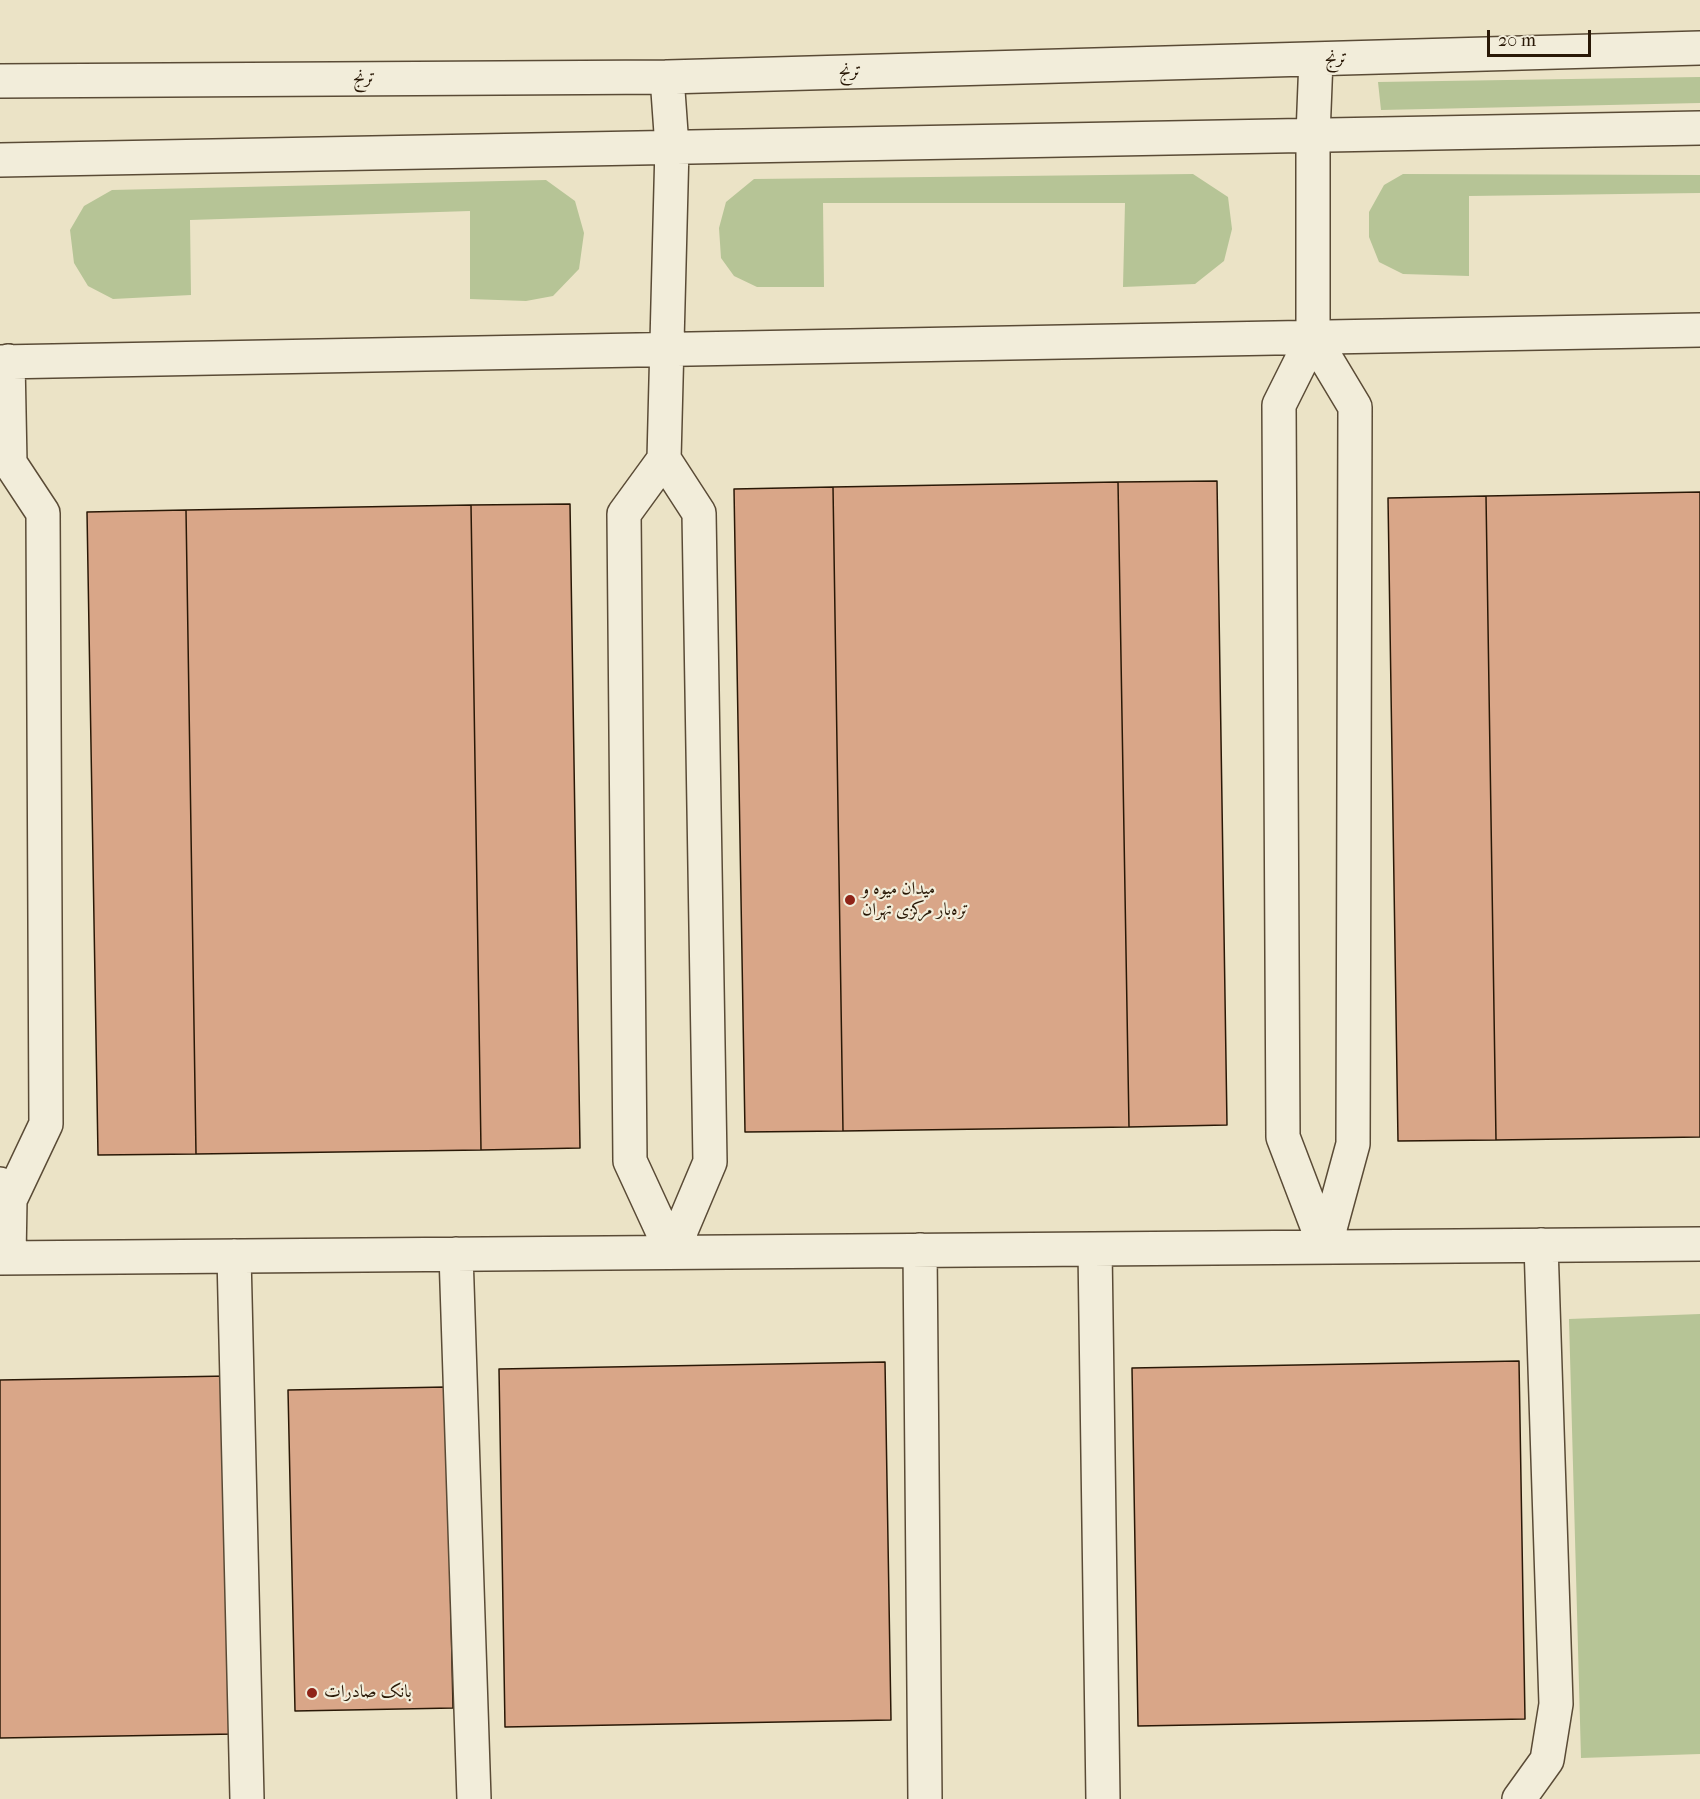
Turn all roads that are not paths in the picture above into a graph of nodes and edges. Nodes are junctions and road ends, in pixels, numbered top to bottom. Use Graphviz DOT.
graph roads {
  1 [pos="1700,48"];
  2 [pos="1316,59"];
  3 [pos="667,77"];
  4 [pos="0,81"];
  5 [pos="1700,128"];
  6 [pos="1313,135"];
  7 [pos="672,147"];
  8 [pos="0,160"];
  9 [pos="1700,330"];
  10 [pos="1313,337"];
  11 [pos="667,349"];
  12 [pos="4,362"];
  13 [pos="664,459"];
  14 [pos="5,468"];
  15 [pos="5,1192"];
  16 [pos="1700,1244"];
  17 [pos="1541,1245"];
  18 [pos="1325,1247"];
  19 [pos="1095,1249"];
  20 [pos="920,1250"];
  21 [pos="672,1252"];
  22 [pos="456,1254"];
  23 [pos="234,1256"];
  24 [pos="4,1258"];
  25 [pos="247,1799"];
  26 [pos="474,1799"];
  27 [pos="925,1799"];
  28 [pos="1103,1799"];
  29 [pos="1519,1799"];
  1 -- 2 [label="lane, ترنج"];
  2 -- 3 [label="lane, ترنج"];
  2 -- 6 [label="lane"];
  3 -- 4 [label="lane, ترنج"];
  3 -- 7 [label="lane"];
  5 -- 6 [label="lane"];
  6 -- 7 [label="lane"];
  6 -- 10 [label="lane"];
  7 -- 8 [label="lane"];
  7 -- 11 [label="lane"];
  9 -- 10 [label="lane"];
  10 -- 11 [label="lane"];
  10 -- 18 [label="lane"];
  10 -- 18 [label="lane"];
  11 -- 12 [label="lane"];
  11 -- 13 [label="lane"];
  12 -- 14 [label="lane"];
  13 -- 21 [label="lane"];
  13 -- 21 [label="lane"];
  14 -- 15 [label="lane"];
  15 -- 24 [label="lane"];
  16 -- 17 [label="lane"];
  17 -- 18 [label="lane"];
  17 -- 29 [label="lane"];
  18 -- 19 [label="lane"];
  19 -- 20 [label="lane"];
  19 -- 28 [label="lane"];
  20 -- 21 [label="lane"];
  20 -- 27 [label="lane"];
  21 -- 22 [label="lane"];
  22 -- 23 [label="lane"];
  22 -- 26 [label="lane"];
  23 -- 24 [label="lane"];
  23 -- 25 [label="lane"];
}
